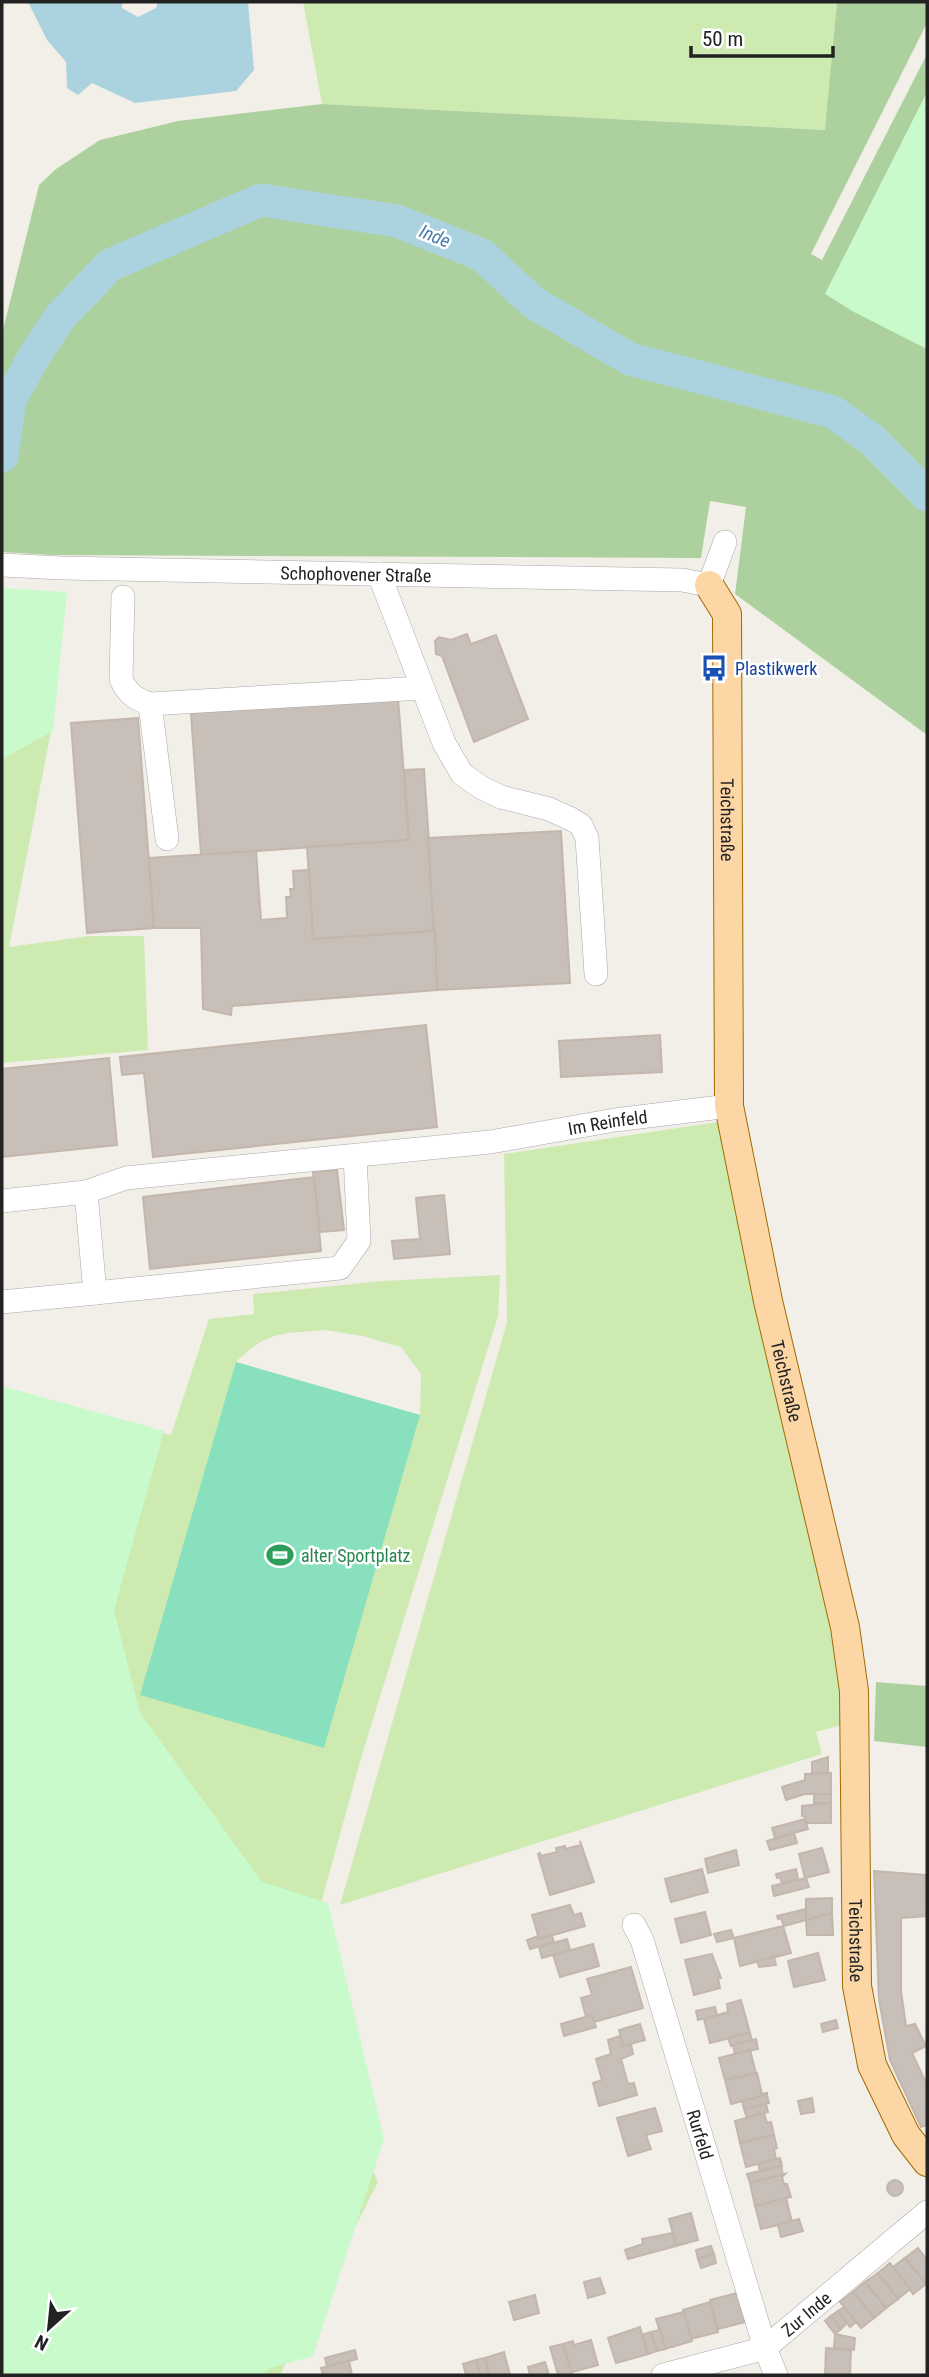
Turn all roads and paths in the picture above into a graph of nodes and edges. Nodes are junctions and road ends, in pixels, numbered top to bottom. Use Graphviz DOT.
graph roads {
  1 [pos="725,542"];
  2 [pos="2,565"];
  3 [pos="379,574"];
  4 [pos="709,585"];
  5 [pos="123,597"];
  6 [pos="422,688"];
  7 [pos="150,704"];
  8 [pos="167,839"];
  9 [pos="596,974"];
  10 [pos="729,1106"];
  11 [pos="355,1156"];
  12 [pos="86,1192"];
  13 [pos="2,1201"];
  14 [pos="95,1293"];
  15 [pos="2,1302"];
  16 [pos="634,1925"];
  17 [pos="927,2162"];
  18 [pos="927,2212"];
  19 [pos="765,2348"];
  20 [pos="663,2375"];
  21 [pos="776,2375"];
  1 -- 4 [label="street"];
  2 -- 3 [label="street, Schophovener Straße"];
  3 -- 4 [label="street, Schophovener Straße"];
  3 -- 6 [label="street"];
  4 -- 10 [label="main road, Teichstraße"];
  5 -- 7 [label="street"];
  6 -- 7 [label="street"];
  6 -- 9 [label="street"];
  7 -- 8 [label="street"];
  10 -- 11 [label="street, Im Reinfeld"];
  10 -- 17 [label="main road, Teichstraße"];
  11 -- 12 [label="street, Im Reinfeld"];
  11 -- 14 [label="street"];
  12 -- 13 [label="street, Im Reinfeld"];
  12 -- 14 [label="street"];
  14 -- 15 [label="street"];
  16 -- 19 [label="street, Rurfeld"];
  18 -- 19 [label="street, Zur Inde"];
  19 -- 20 [label="street, Zur Inde"];
  19 -- 21 [label="street, Rurfeld"];
}
